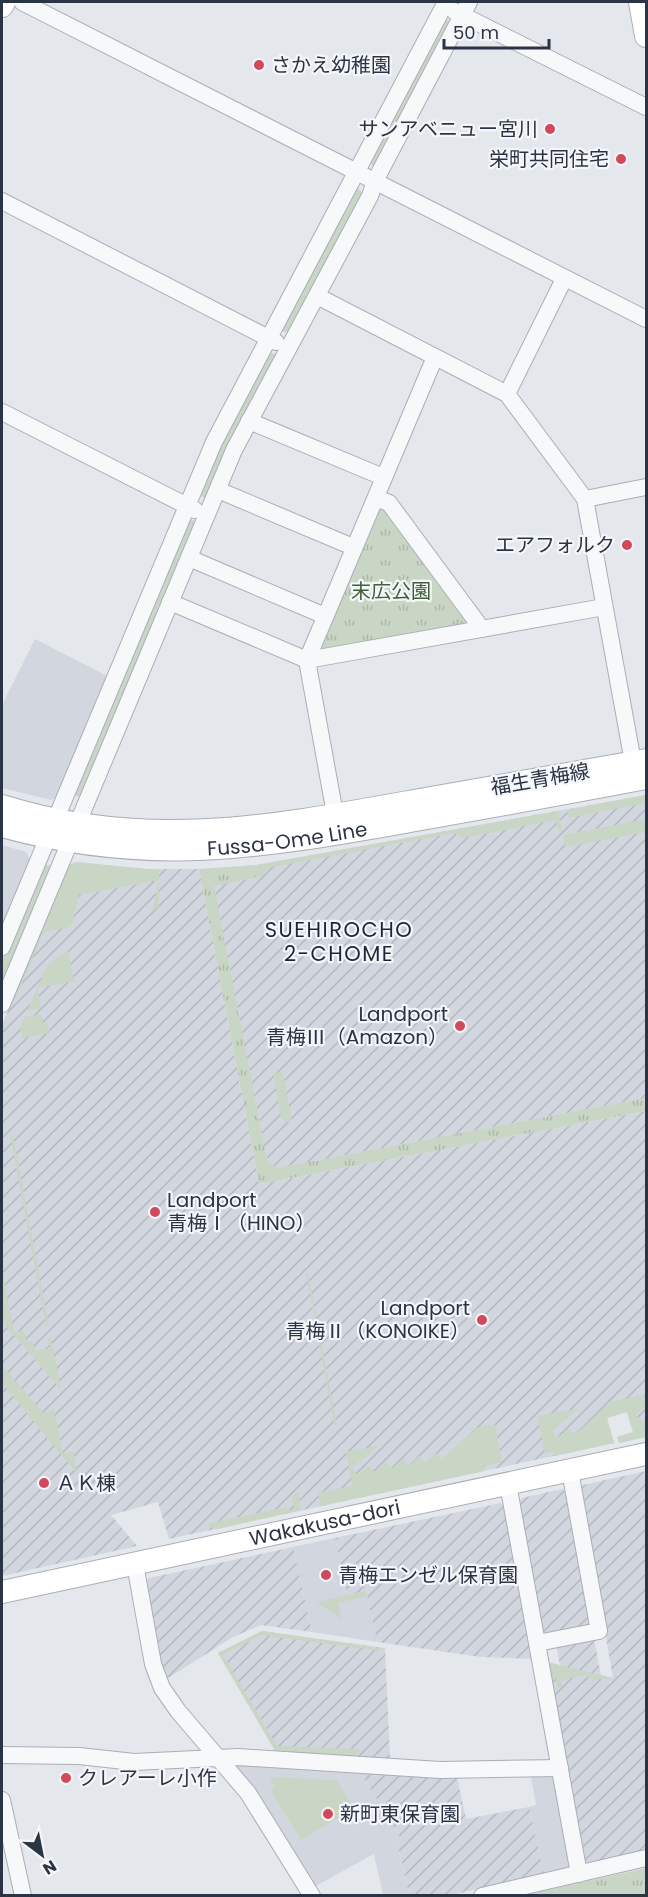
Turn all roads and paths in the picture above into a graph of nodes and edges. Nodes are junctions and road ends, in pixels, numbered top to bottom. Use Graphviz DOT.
graph roads {
  1 [pos="4,2"];
  2 [pos="22,2"];
  3 [pos="640,2"];
  4 [pos="442,3"];
  5 [pos="2,6"];
  6 [pos="466,8"];
  7 [pos="646,36"];
  8 [pos="646,108"];
  9 [pos="356,171"];
  10 [pos="375,181"];
  11 [pos="2,201"];
  12 [pos="564,279"];
  13 [pos="317,296"];
  14 [pos="646,319"];
  15 [pos="267,338"];
  16 [pos="288,348"];
  17 [pos="435,357"];
  18 [pos="507,394"];
  19 [pos="2,412"];
  20 [pos="249,421"];
  21 [pos="383,477"];
  22 [pos="646,487"];
  23 [pos="218,490"];
  24 [pos="376,498"];
  25 [pos="585,499"];
  26 [pos="187,507"];
  27 [pos="208,514"];
  28 [pos="353,547"];
  29 [pos="189,558"];
  30 [pos="170,602"];
  31 [pos="604,607"];
  32 [pos="325,616"];
  33 [pos="482,629"];
  34 [pos="307,660"];
  35 [pos="640,770"];
  36 [pos="562,787"];
  37 [pos="434,798"];
  38 [pos="485,798"];
  39 [pos="2,806"];
  40 [pos="337,824"];
  41 [pos="2,826"];
  42 [pos="63,830"];
  43 [pos="2,947"];
  44 [pos="2,1004"];
  45 [pos="646,1454"];
  46 [pos="570,1471"];
  47 [pos="508,1484"];
  48 [pos="135,1564"];
  49 [pos="2,1592"];
  50 [pos="537,1643"];
  51 [pos="2,1755"];
  52 [pos="218,1758"];
  53 [pos="560,1768"];
  54 [pos="2,1800"];
  55 [pos="646,1858"];
  56 [pos="579,1874"];
  57 [pos="23,1896"];
  58 [pos="312,1896"];
  59 [pos="482,1896"];
  1 -- 5 [label="main road"];
  2 -- 9 [label="street"];
  3 -- 7 [label="main road"];
  4 -- 6 [label="street"];
  4 -- 9 [label="street"];
  6 -- 8 [label="street"];
  6 -- 10 [label="street"];
  9 -- 10 [label="street"];
  9 -- 15 [label="street"];
  10 -- 12 [label="street"];
  10 -- 13 [label="street"];
  11 -- 15 [label="street"];
  12 -- 14 [label="street"];
  12 -- 18 [label="street"];
  13 -- 16 [label="street"];
  13 -- 17 [label="street"];
  15 -- 16 [label="street"];
  15 -- 26 [label="street"];
  16 -- 20 [label="street"];
  17 -- 18 [label="street"];
  17 -- 21 [label="street"];
  18 -- 25 [label="street"];
  19 -- 26 [label="street"];
  20 -- 21 [label="street"];
  20 -- 23 [label="street"];
  21 -- 24 [label="street"];
  22 -- 25 [label="street"];
  23 -- 27 [label="street"];
  23 -- 28 [label="street"];
  24 -- 28 [label="street"];
  24 -- 33 [label="street"];
  25 -- 31 [label="street"];
  26 -- 27 [label="street"];
  26 -- 42 [label="street"];
  27 -- 29 [label="street"];
  28 -- 32 [label="street"];
  29 -- 30 [label="street"];
  29 -- 32 [label="street"];
  30 -- 34 [label="street"];
  30 -- 42 [label="street"];
  31 -- 33 [label="street"];
  31 -- 35 [label="street"];
  32 -- 34 [label="street"];
  33 -- 34 [label="street"];
  34 -- 40 [label="street"];
  35 -- 36 [label="main road, 福生青梅線"];
  36 -- 38 [label="main road, Fussa-Ome Line"];
  37 -- 38 [label="main road, 福生青梅線"];
  37 -- 40 [label="main road, Fussa-Ome Line"];
  38 -- 40 [label="main road, Fussa-Ome Line"];
  39 -- 42 [label="main road, Fussa-Ome Line"];
  40 -- 42 [label="main road, Fussa-Ome Line"];
  41 -- 42 [label="main road, Fussa-Ome Line"];
  42 -- 43 [label="street"];
  42 -- 44 [label="street"];
  45 -- 46 [label="main road, Wakakusa-dori"];
  46 -- 47 [label="main road, Wakakusa-dori"];
  46 -- 50 [label="street"];
  47 -- 48 [label="main road, Wakakusa-dori"];
  47 -- 50 [label="street"];
  48 -- 49 [label="main road, Wakakusa-dori"];
  48 -- 52 [label="street"];
  50 -- 53 [label="street"];
  51 -- 52 [label="street"];
  52 -- 53 [label="street"];
  52 -- 58 [label="street"];
  53 -- 56 [label="street"];
  54 -- 57 [label="street"];
  55 -- 56 [label="street"];
  56 -- 59 [label="street"];
}
